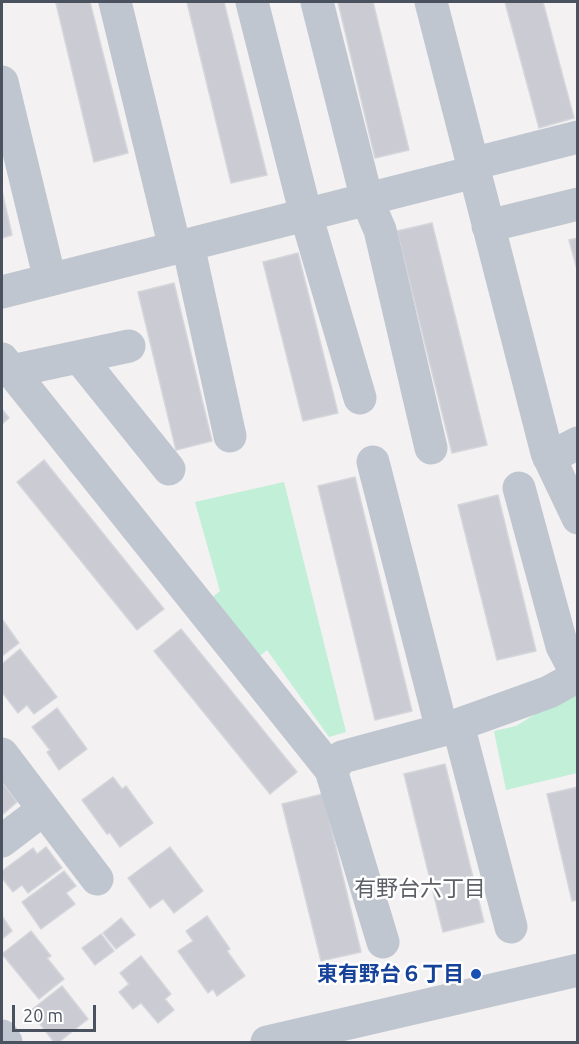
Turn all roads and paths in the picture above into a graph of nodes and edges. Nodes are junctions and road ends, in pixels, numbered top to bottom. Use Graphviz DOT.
graph roads {
  1 [pos="115,2"];
  2 [pos="252,2"];
  3 [pos="317,2"];
  4 [pos="431,2"];
  5 [pos="2,82"];
  6 [pos="578,137"];
  7 [pos="473,168"];
  8 [pos="367,200"];
  9 [pos="578,204"];
  10 [pos="306,215"];
  11 [pos="488,226"];
  12 [pos="181,246"];
  13 [pos="50,280"];
  14 [pos="2,292"];
  15 [pos="129,346"];
  16 [pos="80,357"];
  17 [pos="7,365"];
  18 [pos="360,398"];
  19 [pos="230,436"];
  20 [pos="578,443"];
  21 [pos="431,448"];
  22 [pos="549,458"];
  23 [pos="373,462"];
  24 [pos="169,469"];
  25 [pos="519,488"];
  26 [pos="578,518"];
  27 [pos="578,676"];
  28 [pos="450,727"];
  29 [pos="2,754"];
  30 [pos="331,770"];
  31 [pos="44,809"];
  32 [pos="2,841"];
  33 [pos="97,879"];
  34 [pos="511,927"];
  35 [pos="383,942"];
  36 [pos="578,970"];
  37 [pos="2,1036"];
  38 [pos="6,1042"];
  39 [pos="267,1042"];
  1 -- 12 [label="street"];
  2 -- 10 [label="street"];
  3 -- 8 [label="street"];
  4 -- 7 [label="street"];
  5 -- 13 [label="street"];
  6 -- 7 [label="street"];
  7 -- 8 [label="street"];
  7 -- 11 [label="street"];
  8 -- 10 [label="street"];
  8 -- 21 [label="street"];
  9 -- 11 [label="street"];
  10 -- 12 [label="street"];
  10 -- 18 [label="street"];
  11 -- 22 [label="street"];
  12 -- 13 [label="street"];
  12 -- 19 [label="street"];
  13 -- 14 [label="street"];
  15 -- 16 [label="street"];
  16 -- 17 [label="street"];
  16 -- 24 [label="street"];
  17 -- 30 [label="street"];
  20 -- 22 [label="street"];
  22 -- 26 [label="street"];
  23 -- 28 [label="street"];
  25 -- 27 [label="street"];
  27 -- 28 [label="street"];
  28 -- 30 [label="street"];
  28 -- 34 [label="street"];
  29 -- 31 [label="street"];
  30 -- 35 [label="street"];
  31 -- 32 [label="street"];
  31 -- 33 [label="street"];
  36 -- 39 [label="street"];
  37 -- 38 [label="street"];
}
